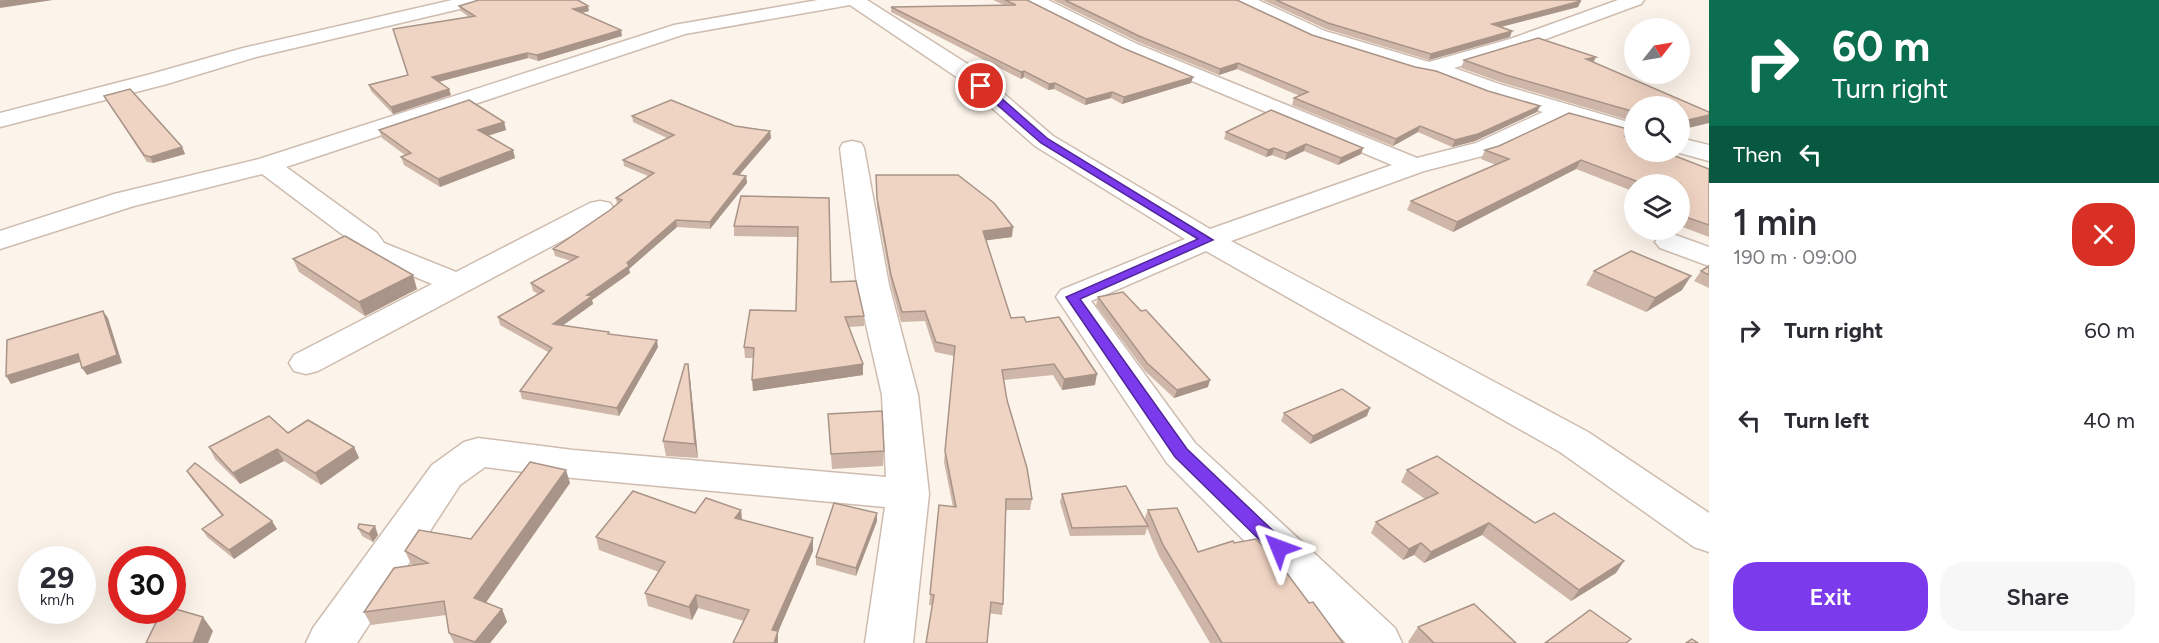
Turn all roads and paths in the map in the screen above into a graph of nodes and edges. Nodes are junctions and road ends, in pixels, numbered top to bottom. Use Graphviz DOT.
graph roads {
  1 [pos="475,0"];
  2 [pos="849,0"];
  3 [pos="855,0"];
  4 [pos="1034,0"];
  5 [pos="1243,0"];
  6 [pos="1635,0"];
  7 [pos="1438,69"];
  8 [pos="1563,111"];
  9 [pos="0,120"];
  10 [pos="1624,129"];
  11 [pos="852,148"];
  12 [pos="1690,148"];
  13 [pos="1709,153"];
  14 [pos="267,165"];
  15 [pos="1415,166"];
  16 [pos="600,209"];
  17 [pos="0,240"];
  18 [pos="1207,240"];
  19 [pos="1670,242"];
  20 [pos="1709,257"];
  21 [pos="455,283"];
  22 [pos="306,363"];
  23 [pos="908,494"];
  24 [pos="1709,535"];
  25 [pos="330,643"];
  26 [pos="889,643"];
  27 [pos="1377,643"];
  1 -- 9 [label="street"];
  2 -- 14 [label="street"];
  3 -- 18 [label="street"];
  4 -- 15 [label="street"];
  5 -- 7 [label="street"];
  6 -- 7 [label="street"];
  7 -- 8 [label="street"];
  8 -- 10 [label="street"];
  8 -- 15 [label="street"];
  11 -- 23 [label="street"];
  12 -- 13 [label="street"];
  14 -- 17 [label="street"];
  14 -- 21 [label="street"];
  15 -- 18 [label="street"];
  16 -- 21 [label="street"];
  18 -- 24 [label="street"];
  18 -- 27 [label="street"];
  19 -- 20 [label="street"];
  21 -- 22 [label="street"];
  23 -- 25 [label="street"];
  23 -- 26 [label="street"];
}
